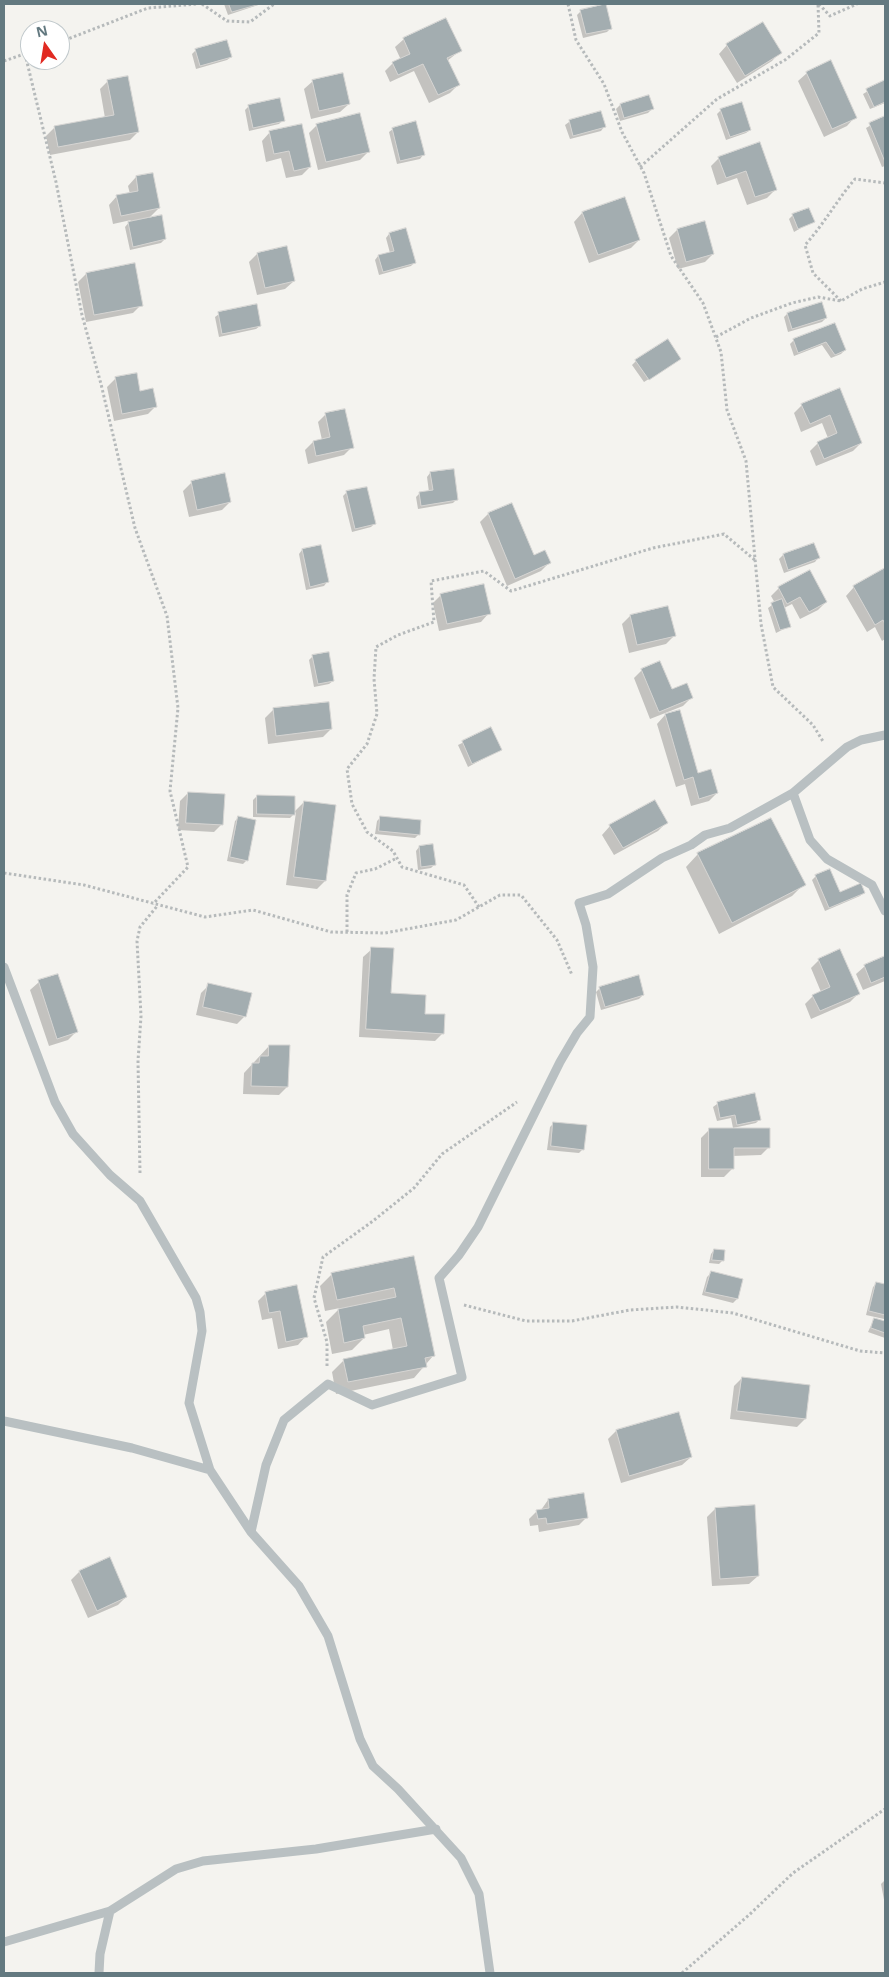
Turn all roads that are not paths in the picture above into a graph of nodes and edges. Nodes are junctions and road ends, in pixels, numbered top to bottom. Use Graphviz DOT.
graph roads {
  1 [pos="885,735"];
  2 [pos="793,793"];
  3 [pos="885,911"];
  4 [pos="4,967"];
  5 [pos="4,1421"];
  6 [pos="210,1470"];
  7 [pos="251,1532"];
  8 [pos="436,1829"];
  9 [pos="110,1911"];
  10 [pos="4,1942"];
  11 [pos="99,1973"];
  12 [pos="490,1973"];
  1 -- 2 [label="street"];
  2 -- 3 [label="street"];
  2 -- 7 [label="street"];
  4 -- 6 [label="street"];
  5 -- 6 [label="street"];
  6 -- 7 [label="street"];
  7 -- 8 [label="street"];
  8 -- 9 [label="street"];
  8 -- 12 [label="street"];
  9 -- 10 [label="street"];
  9 -- 11 [label="street"];
}
